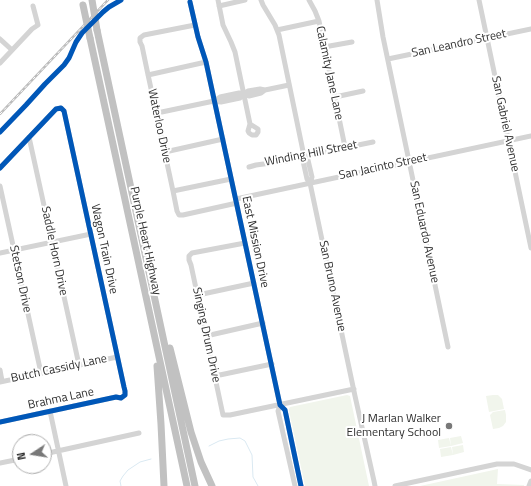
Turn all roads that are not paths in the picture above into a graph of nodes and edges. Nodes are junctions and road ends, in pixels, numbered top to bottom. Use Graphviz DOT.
graph roads {
  1 [pos="92,0"];
  2 [pos="244,0"];
  3 [pos="261,0"];
  4 [pos="309,0"];
  5 [pos="376,0"];
  6 [pos="479,0"];
  7 [pos="83,2"];
  8 [pos="190,2"];
  9 [pos="218,3"];
  10 [pos="34,6"];
  11 [pos="319,21"];
  12 [pos="195,25"];
  13 [pos="531,29"];
  14 [pos="277,30"];
  15 [pos="487,38"];
  16 [pos="0,39"];
  17 [pos="352,42"];
  18 [pos="324,48"];
  19 [pos="12,50"];
  20 [pos="388,59"];
  21 [pos="206,62"];
  22 [pos="0,63"];
  23 [pos="148,75"];
  24 [pos="289,85"];
  25 [pos="363,92"];
  26 [pos="244,94"];
  27 [pos="335,97"];
  28 [pos="214,101"];
  29 [pos="157,113"];
  30 [pos="250,124"];
  31 [pos="531,136"];
  32 [pos="29,137"];
  33 [pos="223,139"];
  34 [pos="508,141"];
  35 [pos="373,142"];
  36 [pos="345,148"];
  37 [pos="165,152"];
  38 [pos="304,156"];
  39 [pos="409,162"];
  40 [pos="249,167"];
  41 [pos="0,168"];
  42 [pos="231,178"];
  43 [pos="310,183"];
  44 [pos="0,186"];
  45 [pos="174,191"];
  46 [pos="236,201"];
  47 [pos="179,215"];
  48 [pos="91,234"];
  49 [pos="52,242"];
  50 [pos="245,243"];
  51 [pos="531,248"];
  52 [pos="14,250"];
  53 [pos="0,253"];
  54 [pos="151,280"];
  55 [pos="254,283"];
  56 [pos="198,295"];
  57 [pos="263,324"];
  58 [pos="206,336"];
  59 [pos="155,340"];
  60 [pos="448,347"];
  61 [pos="117,357"];
  62 [pos="272,364"];
  63 [pos="79,365"];
  64 [pos="0,370"];
  65 [pos="41,373"];
  66 [pos="215,376"];
  67 [pos="1,382"];
  68 [pos="354,389"];
  69 [pos="125,395"];
  70 [pos="280,405"];
  71 [pos="50,411"];
  72 [pos="0,422"];
  73 [pos="139,433"];
  74 [pos="58,451"];
  75 [pos="52,452"];
  76 [pos="12,461"];
  77 [pos="0,463"];
  78 [pos="531,470"];
  79 [pos="531,480"];
  80 [pos="66,486"];
  81 [pos="164,486"];
  82 [pos="187,486"];
  83 [pos="195,486"];
  84 [pos="212,486"];
  85 [pos="295,486"];
  86 [pos="301,486"];
  87 [pos="375,486"];
  88 [pos="394,486"];
  89 [pos="529,486"];
  1 -- 54 [label="highway, Purple Heart Highway, bridge"];
  2 -- 9 [label="street"];
  3 -- 14 [label="street, San Bruno Avenue"];
  4 -- 11 [label="street, Calamity Jane Lane"];
  5 -- 20 [label="street, San Eduardo Avenue"];
  6 -- 15 [label="street, San Gabriel Avenue"];
  7 -- 59 [label="highway, Purple Heart Highway, bridge"];
  8 -- 12 [label="street, East Mission Drive"];
  9 -- 26 [label="street"];
  10 -- 19 [label="street"];
  11 -- 14 [label="street"];
  11 -- 18 [label="street, Calamity Jane Lane"];
  12 -- 21 [label="street, East Mission Drive"];
  12 -- 23 [label="street, Waterloo Drive"];
  13 -- 15 [label="street, San Leandro Street"];
  14 -- 24 [label="street, San Bruno Avenue"];
  15 -- 20 [label="street, San Leandro Street"];
  15 -- 34 [label="street, San Gabriel Avenue"];
  16 -- 19 [label="street"];
  17 -- 18 [label="street"];
  18 -- 27 [label="street, Calamity Jane Lane"];
  19 -- 22 [label="street"];
  20 -- 39 [label="street, San Eduardo Avenue"];
  21 -- 23 [label="street"];
  21 -- 28 [label="street, East Mission Drive"];
  23 -- 29 [label="street, Waterloo Drive"];
  24 -- 26 [label="street"];
  24 -- 38 [label="street, San Bruno Avenue"];
  25 -- 27 [label="street"];
  26 -- 28 [label="street"];
  26 -- 30 [label="street"];
  27 -- 36 [label="street, Calamity Jane Lane"];
  28 -- 29 [label="street"];
  28 -- 33 [label="street, East Mission Drive"];
  29 -- 37 [label="street, Waterloo Drive"];
  31 -- 34 [label="street, San Jacinto Street"];
  32 -- 41 [label="street"];
  32 -- 48 [label="street, Wagon Train Drive"];
  32 -- 49 [label="street, Saddle Horn Drive"];
  33 -- 37 [label="street"];
  33 -- 42 [label="street, East Mission Drive"];
  34 -- 39 [label="street, San Jacinto Street"];
  34 -- 51 [label="street, San Gabriel Avenue"];
  35 -- 36 [label="street, Winding Hill Street"];
  36 -- 38 [label="street, Winding Hill Street"];
  37 -- 45 [label="street, Waterloo Drive"];
  38 -- 40 [label="street, Winding Hill Street"];
  38 -- 43 [label="street, San Bruno Avenue"];
  39 -- 43 [label="street, San Jacinto Street"];
  39 -- 60 [label="street, San Eduardo Avenue"];
  42 -- 45 [label="street"];
  42 -- 46 [label="street, East Mission Drive"];
  43 -- 46 [label="street, San Jacinto Street"];
  43 -- 68 [label="street, San Bruno Avenue"];
  44 -- 52 [label="street, Stetson Drive"];
  45 -- 47 [label="street, Waterloo Drive"];
  46 -- 47 [label="street, San Jacinto Street"];
  46 -- 50 [label="street, East Mission Drive"];
  48 -- 49 [label="street"];
  48 -- 61 [label="street, Wagon Train Drive"];
  49 -- 52 [label="street"];
  49 -- 63 [label="street, Saddle Horn Drive"];
  50 -- 55 [label="street, East Mission Drive"];
  50 -- 56 [label="street, Singing Drum Drive"];
  52 -- 53 [label="street"];
  52 -- 65 [label="street, Stetson Drive"];
  54 -- 83 [label="highway, Purple Heart Highway"];
  54 -- 84 [label="highway"];
  55 -- 56 [label="street"];
  55 -- 57 [label="street, East Mission Drive"];
  56 -- 58 [label="street, Singing Drum Drive"];
  57 -- 58 [label="street"];
  57 -- 62 [label="street, East Mission Drive"];
  58 -- 66 [label="street, Singing Drum Drive"];
  59 -- 81 [label="highway"];
  59 -- 82 [label="highway, Purple Heart Highway"];
  61 -- 63 [label="street, Butch Cassidy Lane"];
  61 -- 69 [label="street, Wagon Train Drive"];
  62 -- 66 [label="street"];
  62 -- 70 [label="street, East Mission Drive"];
  63 -- 65 [label="street, Butch Cassidy Lane"];
  64 -- 67 [label="street"];
  65 -- 67 [label="street, Butch Cassidy Lane"];
  66 -- 70 [label="street, Singing Drum Drive"];
  68 -- 70 [label="street"];
  68 -- 87 [label="street, San Bruno Avenue"];
  69 -- 71 [label="street, Brahma Lane"];
  70 -- 85 [label="street, East Mission Drive"];
  70 -- 86 [label="street, East Mission Drive"];
  71 -- 72 [label="street, Brahma Lane"];
  71 -- 74 [label="street"];
  73 -- 74 [label="street"];
  74 -- 75 [label="street"];
  74 -- 80 [label="street"];
  76 -- 77 [label="street"];
  78 -- 88 [label="street"];
  79 -- 89 [label="street"];
}
